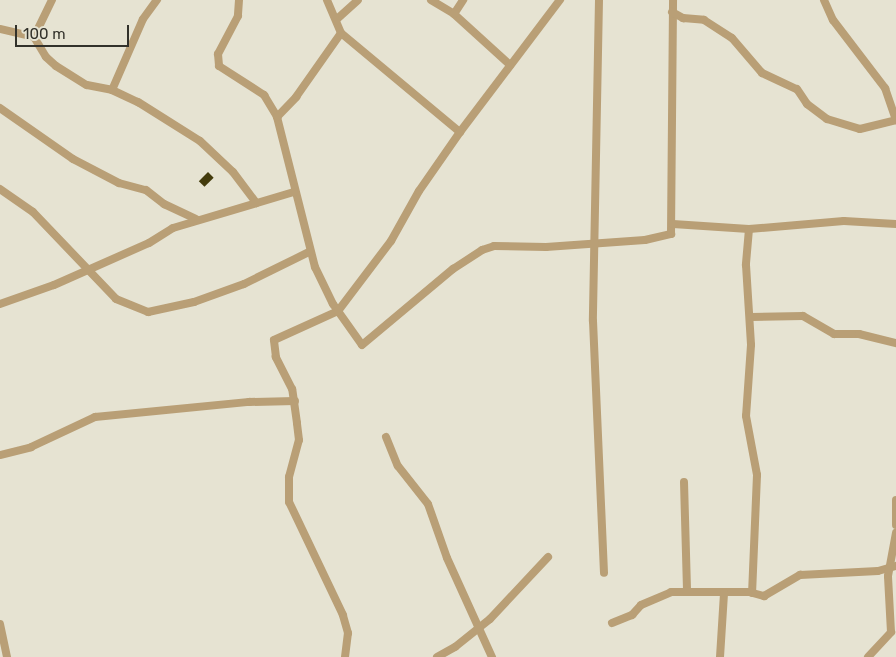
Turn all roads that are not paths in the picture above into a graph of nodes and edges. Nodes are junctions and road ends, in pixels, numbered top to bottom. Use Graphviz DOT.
graph roads {
  1 [pos="52,0"];
  2 [pos="157,0"];
  3 [pos="239,0"];
  4 [pos="326,0"];
  5 [pos="358,0"];
  6 [pos="431,0"];
  7 [pos="463,0"];
  8 [pos="560,0"];
  9 [pos="599,0"];
  10 [pos="673,0"];
  11 [pos="824,0"];
  12 [pos="672,12"];
  13 [pos="454,14"];
  14 [pos="337,19"];
  15 [pos="0,29"];
  16 [pos="341,33"];
  17 [pos="34,37"];
  18 [pos="510,65"];
  19 [pos="112,90"];
  20 [pos="0,108"];
  21 [pos="277,117"];
  22 [pos="896,120"];
  23 [pos="460,132"];
  24 [pos="0,189"];
  25 [pos="294,192"];
  26 [pos="256,203"];
  27 [pos="196,219"];
  28 [pos="673,224"];
  29 [pos="896,224"];
  30 [pos="749,229"];
  31 [pos="593,244"];
  32 [pos="309,252"];
  33 [pos="85,270"];
  34 [pos="0,304"];
  35 [pos="338,311"];
  36 [pos="751,317"];
  37 [pos="896,343"];
  38 [pos="295,401"];
  39 [pos="386,437"];
  40 [pos="0,455"];
  41 [pos="684,482"];
  42 [pos="896,500"];
  43 [pos="896,525"];
  44 [pos="896,533"];
  45 [pos="548,557"];
  46 [pos="892,566"];
  47 [pos="604,573"];
  48 [pos="687,590"];
  49 [pos="724,593"];
  50 [pos="752,593"];
  51 [pos="612,623"];
  52 [pos="0,624"];
  53 [pos="478,628"];
  54 [pos="7,657"];
  55 [pos="345,657"];
  56 [pos="437,657"];
  57 [pos="492,657"];
  58 [pos="720,657"];
  59 [pos="868,657"];
  1 -- 17 [label="street"];
  2 -- 19 [label="street"];
  3 -- 21 [label="street"];
  4 -- 14 [label="street"];
  5 -- 14 [label="street"];
  6 -- 13 [label="street"];
  7 -- 13 [label="street"];
  8 -- 18 [label="street"];
  9 -- 31 [label="street"];
  10 -- 12 [label="street"];
  11 -- 22 [label="street"];
  12 -- 22 [label="street"];
  12 -- 28 [label="street"];
  13 -- 18 [label="street"];
  14 -- 16 [label="street"];
  15 -- 17 [label="street"];
  16 -- 21 [label="street"];
  16 -- 23 [label="street"];
  17 -- 19 [label="street"];
  18 -- 23 [label="street"];
  19 -- 26 [label="street"];
  20 -- 27 [label="street"];
  21 -- 25 [label="street"];
  23 -- 35 [label="street"];
  24 -- 33 [label="street"];
  25 -- 26 [label="street"];
  25 -- 32 [label="street"];
  26 -- 27 [label="street"];
  27 -- 33 [label="street"];
  28 -- 30 [label="street"];
  28 -- 31 [label="street"];
  29 -- 30 [label="street"];
  30 -- 36 [label="street"];
  31 -- 35 [label="street"];
  31 -- 47 [label="street"];
  32 -- 33 [label="street"];
  32 -- 35 [label="street"];
  33 -- 34 [label="street"];
  35 -- 38 [label="street"];
  36 -- 37 [label="street"];
  36 -- 50 [label="street"];
  38 -- 40 [label="street"];
  38 -- 55 [label="street"];
  39 -- 53 [label="street"];
  41 -- 48 [label="street"];
  42 -- 43 [label="street"];
  44 -- 46 [label="street"];
  45 -- 53 [label="street"];
  46 -- 50 [label="street"];
  46 -- 59 [label="street"];
  48 -- 49 [label="street"];
  48 -- 51 [label="street"];
  49 -- 50 [label="street"];
  49 -- 58 [label="street"];
  52 -- 54 [label="street"];
  53 -- 56 [label="street"];
  53 -- 57 [label="street"];
}
